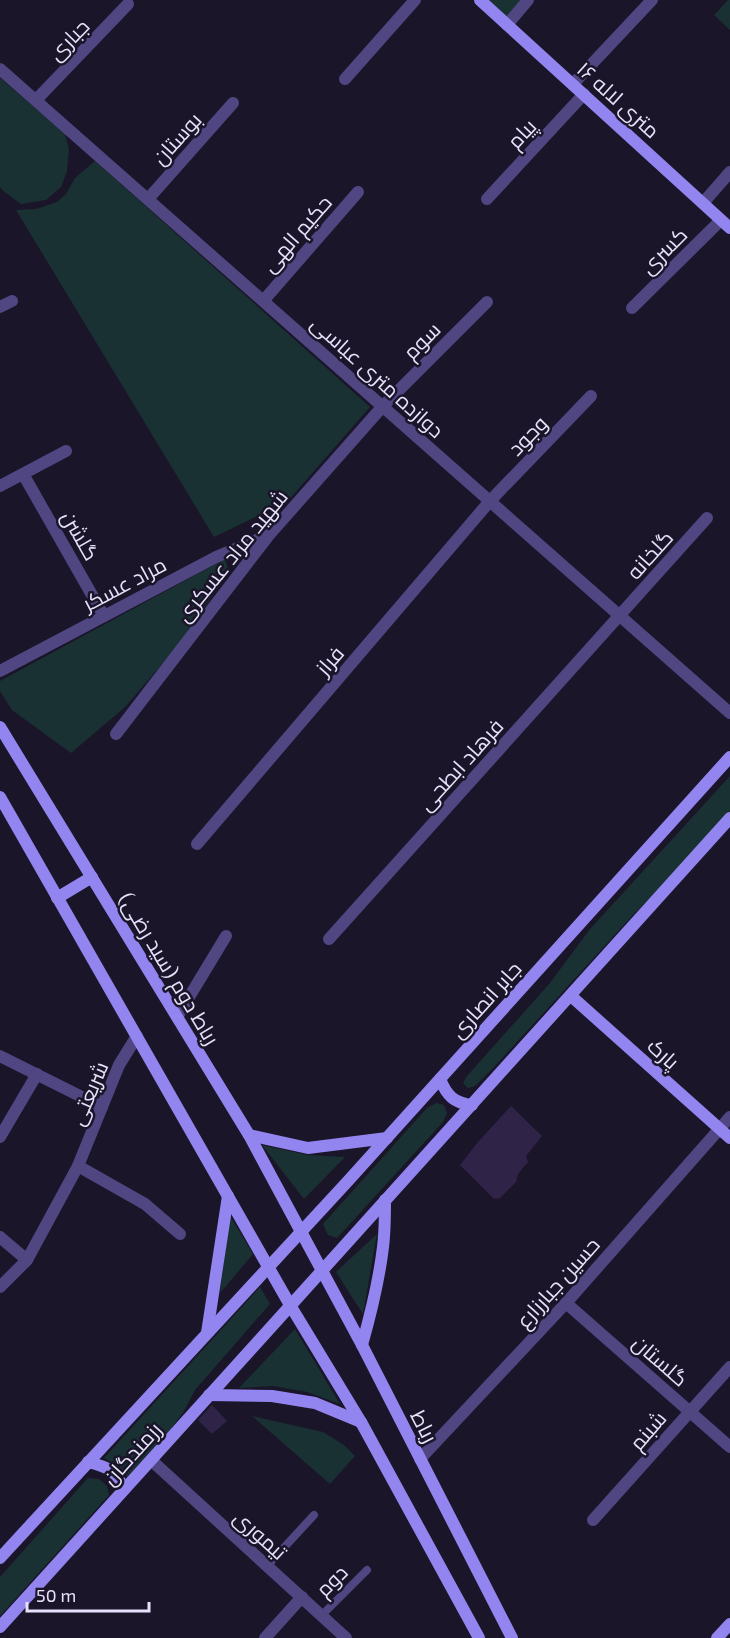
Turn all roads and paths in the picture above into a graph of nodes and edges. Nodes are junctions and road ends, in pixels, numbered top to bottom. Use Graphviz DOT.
graph roads {
  1 [pos="415,0"];
  2 [pos="480,0"];
  3 [pos="528,0"];
  4 [pos="652,0"];
  5 [pos="128,4"];
  6 [pos="507,25"];
  7 [pos="0,69"];
  8 [pos="345,79"];
  9 [pos="573,84"];
  10 [pos="584,94"];
  11 [pos="36,100"];
  12 [pos="233,103"];
  13 [pos="730,172"];
  14 [pos="358,192"];
  15 [pos="148,199"];
  16 [pos="486,199"];
  17 [pos="703,203"];
  18 [pos="726,224"];
  19 [pos="264,300"];
  20 [pos="12,301"];
  21 [pos="487,302"];
  22 [pos="0,308"];
  23 [pos="632,308"];
  24 [pos="591,396"];
  25 [pos="383,406"];
  26 [pos="66,451"];
  27 [pos="23,474"];
  28 [pos="0,486"];
  29 [pos="490,501"];
  30 [pos="707,518"];
  31 [pos="269,535"];
  32 [pos="619,615"];
  33 [pos="104,616"];
  34 [pos="0,671"];
  35 [pos="730,713"];
  36 [pos="0,727"];
  37 [pos="116,734"];
  38 [pos="730,757"];
  39 [pos="0,797"];
  40 [pos="730,818"];
  41 [pos="197,844"];
  42 [pos="92,877"];
  43 [pos="57,898"];
  44 [pos="226,936"];
  45 [pos="329,939"];
  46 [pos="572,996"];
  47 [pos="177,1017"];
  48 [pos="137,1036"];
  49 [pos="0,1056"];
  50 [pos="37,1074"];
  51 [pos="440,1079"];
  52 [pos="472,1105"];
  53 [pos="102,1107"];
  54 [pos="730,1117"];
  55 [pos="720,1129"];
  56 [pos="249,1136"];
  57 [pos="0,1137"];
  58 [pos="387,1138"];
  59 [pos="730,1138"];
  60 [pos="78,1166"];
  61 [pos="228,1196"];
  62 [pos="386,1200"];
  63 [pos="301,1232"];
  64 [pos="180,1234"];
  65 [pos="0,1237"];
  66 [pos="27,1260"];
  67 [pos="269,1267"];
  68 [pos="321,1271"];
  69 [pos="0,1287"];
  70 [pos="566,1303"];
  71 [pos="290,1305"];
  72 [pos="207,1333"];
  73 [pos="362,1345"];
  74 [pos="730,1367"];
  75 [pos="209,1395"];
  76 [pos="689,1412"];
  77 [pos="361,1422"];
  78 [pos="730,1447"];
  79 [pos="420,1459"];
  80 [pos="151,1460"];
  81 [pos="88,1462"];
  82 [pos="124,1489"];
  83 [pos="314,1515"];
  84 [pos="593,1520"];
  85 [pos="0,1558"];
  86 [pos="267,1566"];
  87 [pos="367,1570"];
  88 [pos="302,1597"];
  89 [pos="321,1616"];
  90 [pos="730,1624"];
  91 [pos="0,1627"];
  92 [pos="478,1637"];
  93 [pos="265,1638"];
  94 [pos="346,1638"];
  95 [pos="512,1638"];
  96 [pos="717,1638"];
  1 -- 8 [label="street"];
  2 -- 6 [label="main road, ۱۶ متری لاله"];
  3 -- 6 [label="street"];
  4 -- 9 [label="street"];
  5 -- 11 [label="street, جباری"];
  6 -- 9 [label="main road, ۱۶ متری لاله"];
  7 -- 11 [label="street, دوازده متری عباسی"];
  9 -- 10 [label="main road, ۱۶ متری لاله"];
  10 -- 16 [label="street, پیام"];
  10 -- 17 [label="main road, ۱۶ متری لاله"];
  11 -- 15 [label="street, دوازده متری عباسی"];
  12 -- 15 [label="street, بوستان"];
  13 -- 17 [label="street"];
  14 -- 19 [label="street, حکیم الهی"];
  15 -- 19 [label="street, دوازده متری عباسی"];
  17 -- 18 [label="main road, ۱۶ متری لاله"];
  18 -- 23 [label="street, کسری"];
  19 -- 25 [label="street, دوازده متری عباسی"];
  20 -- 22 [label="street"];
  21 -- 25 [label="street, سوم"];
  24 -- 29 [label="street, وجود"];
  25 -- 29 [label="street, دوازده متری عباسی"];
  25 -- 31 [label="street, شهید مراد عسکری"];
  26 -- 27 [label="street"];
  27 -- 28 [label="street"];
  27 -- 33 [label="street, گلشن"];
  29 -- 32 [label="street, دوازده متری عباسی"];
  29 -- 41 [label="street, فراز"];
  30 -- 32 [label="street, گلخانه"];
  31 -- 33 [label="street, مراد عسکر"];
  31 -- 37 [label="street, شهید مراد عسکری"];
  32 -- 35 [label="street, دوازده متری عباسی"];
  32 -- 45 [label="street, فرهاد ابطحی"];
  33 -- 34 [label="street, مراد عسکر"];
  36 -- 42 [label="main road, رباط دوم (سید رضی)"];
  38 -- 51 [label="main road, جابر انصاری"];
  39 -- 43 [label="main road"];
  40 -- 46 [label="main road"];
  42 -- 43 [label="main road"];
  42 -- 47 [label="main road, رباط دوم (سید رضی)"];
  43 -- 48 [label="main road"];
  44 -- 47 [label="street"];
  46 -- 52 [label="main road"];
  46 -- 55 [label="main road, پارک"];
  47 -- 56 [label="main road, رباط دوم (سید رضی)"];
  48 -- 53 [label="street, شریعتی"];
  48 -- 61 [label="main road"];
  49 -- 50 [label="street"];
  50 -- 53 [label="street"];
  50 -- 57 [label="street"];
  51 -- 52 [label="main road"];
  51 -- 58 [label="main road, جابر انصاری"];
  52 -- 62 [label="main road"];
  53 -- 60 [label="street, شریعتی"];
  54 -- 55 [label="street, حسین جبارزارع"];
  55 -- 59 [label="main road, پارک"];
  55 -- 70 [label="street, حسین جبارزارع"];
  56 -- 58 [label="main road"];
  56 -- 63 [label="main road, رباط دوم (سید رضی)"];
  58 -- 63 [label="main road, جابر انصاری"];
  60 -- 64 [label="street"];
  60 -- 66 [label="street, شریعتی"];
  61 -- 67 [label="main road"];
  61 -- 72 [label="main road"];
  62 -- 68 [label="main road"];
  62 -- 73 [label="main road"];
  63 -- 67 [label="main road, جابر انصاری"];
  63 -- 68 [label="main road, رباط"];
  65 -- 66 [label="street"];
  66 -- 69 [label="street, شریعتی"];
  67 -- 71 [label="main road"];
  67 -- 72 [label="main road, رزمندگان"];
  68 -- 71 [label="main road"];
  68 -- 73 [label="main road, رباط"];
  70 -- 76 [label="street, گلستان"];
  70 -- 79 [label="street, حسین جبارزارع"];
  71 -- 75 [label="main road, رزمندگان"];
  71 -- 77 [label="main road"];
  72 -- 81 [label="main road, رزمندگان"];
  73 -- 79 [label="main road, رباط"];
  74 -- 76 [label="street, شبنم"];
  75 -- 77 [label="main road"];
  75 -- 80 [label="main road, رزمندگان"];
  76 -- 78 [label="street, گلستان"];
  76 -- 84 [label="street, شبنم"];
  77 -- 92 [label="main road"];
  79 -- 95 [label="main road, رباط"];
  80 -- 82 [label="main road, رزمندگان"];
  80 -- 86 [label="street, تیموری"];
  81 -- 82 [label="main road"];
  81 -- 85 [label="main road, رزمندگان"];
  82 -- 91 [label="main road, رزمندگان"];
  83 -- 86 [label="lane"];
  86 -- 88 [label="street, تیموری"];
  87 -- 89 [label="lane, دوم"];
  88 -- 89 [label="street, تیموری"];
  88 -- 93 [label="street"];
  89 -- 94 [label="street, تیموری"];
  90 -- 96 [label="main road"];
}
